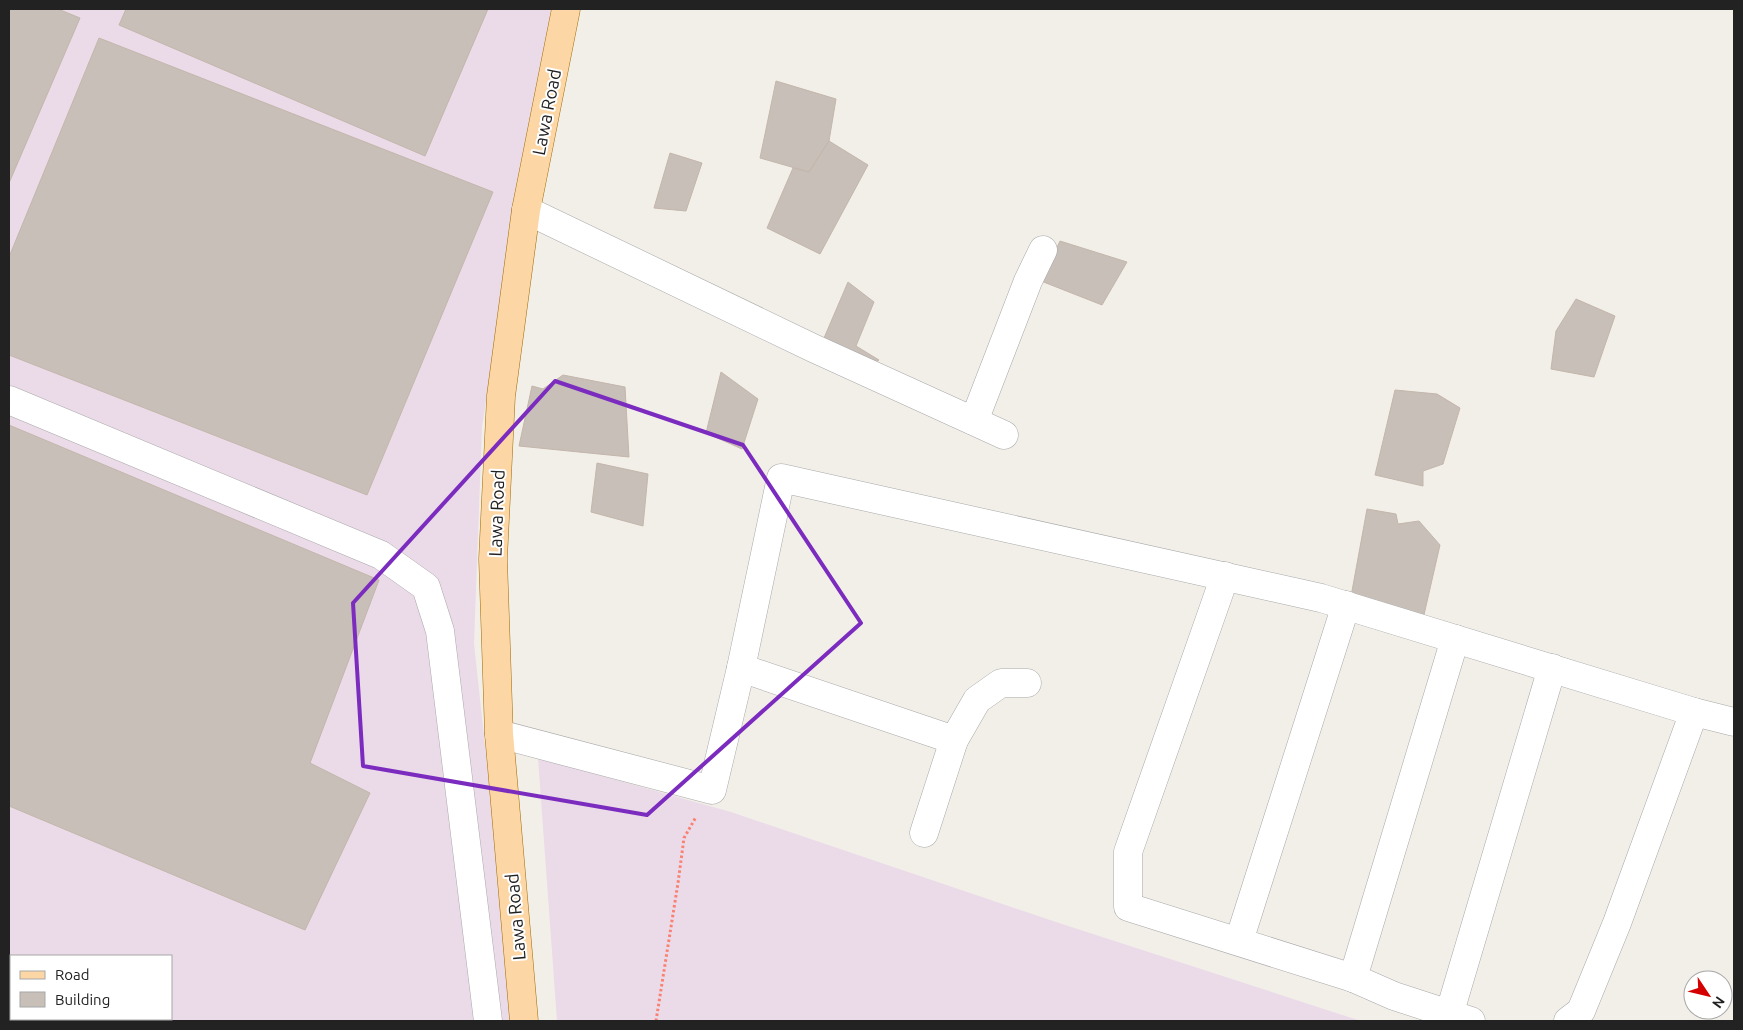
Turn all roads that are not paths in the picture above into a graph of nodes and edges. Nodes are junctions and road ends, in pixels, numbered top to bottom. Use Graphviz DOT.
graph roads {
  1 [pos="566,9"];
  2 [pos="526,210"];
  3 [pos="1043,250"];
  4 [pos="9,400"];
  5 [pos="974,421"];
  6 [pos="1004,435"];
  7 [pos="1225,576"];
  8 [pos="1346,605"];
  9 [pos="1455,639"];
  10 [pos="741,668"];
  11 [pos="1552,668"];
  12 [pos="1027,684"];
  13 [pos="1694,712"];
  14 [pos="1734,722"];
  15 [pos="499,734"];
  16 [pos="954,740"];
  17 [pos="924,833"];
  18 [pos="1239,942"];
  19 [pos="1353,978"];
  20 [pos="1460,1018"];
  21 [pos="488,1021"];
  22 [pos="524,1021"];
  23 [pos="1568,1021"];
  1 -- 2 [label="main road, Lawa Road"];
  2 -- 5 [label="street"];
  2 -- 15 [label="main road, Lawa Road"];
  3 -- 5 [label="street"];
  4 -- 21 [label="street"];
  5 -- 6 [label="street"];
  7 -- 8 [label="street"];
  7 -- 10 [label="street"];
  7 -- 18 [label="street"];
  8 -- 9 [label="street"];
  8 -- 18 [label="street"];
  9 -- 11 [label="street"];
  9 -- 19 [label="street"];
  10 -- 15 [label="street"];
  10 -- 16 [label="street"];
  11 -- 13 [label="street"];
  11 -- 20 [label="street"];
  12 -- 16 [label="street"];
  13 -- 14 [label="street"];
  13 -- 23 [label="street"];
  15 -- 22 [label="main road, Lawa Road"];
  16 -- 17 [label="street"];
  18 -- 19 [label="street"];
  19 -- 20 [label="street"];
}
